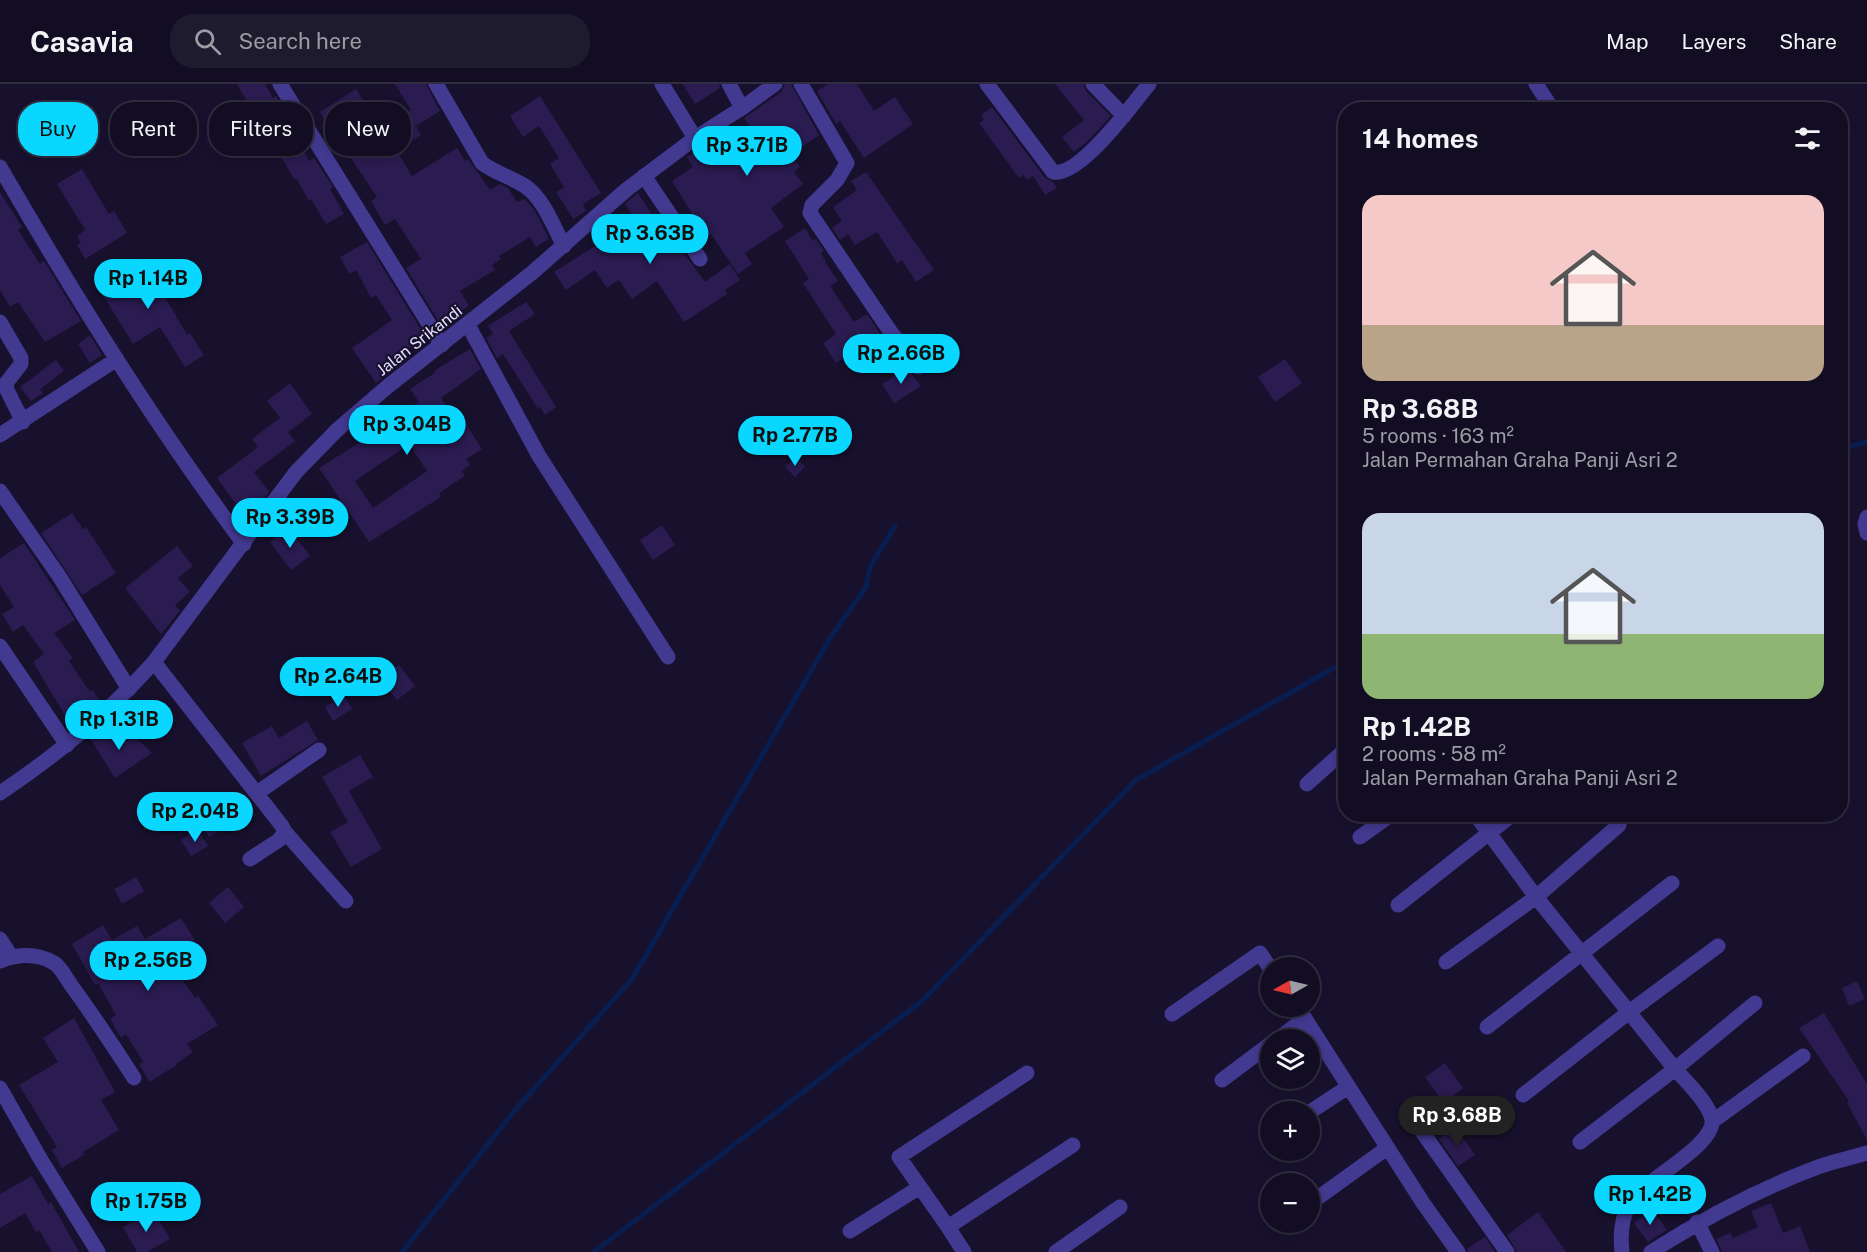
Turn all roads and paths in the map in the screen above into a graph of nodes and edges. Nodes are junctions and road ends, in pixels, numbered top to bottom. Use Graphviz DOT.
graph roads {
  1 [pos="280,84"];
  2 [pos="436,84"];
  3 [pos="662,84"];
  4 [pos="729,84"];
  5 [pos="775,84"];
  6 [pos="801,84"];
  7 [pos="987,84"];
  8 [pos="1093,84"];
  9 [pos="1149,84"];
  10 [pos="1536,84"];
  11 [pos="1547,102"];
  12 [pos="742,108"];
  13 [pos="1124,116"];
  14 [pos="695,138"];
  15 [pos="0,167"];
  16 [pos="644,176"];
  17 [pos="564,246"];
  18 [pos="700,259"];
  19 [pos="0,322"];
  20 [pos="468,325"];
  21 [pos="442,345"];
  22 [pos="117,359"];
  23 [pos="918,367"];
  24 [pos="23,422"];
  25 [pos="0,435"];
  26 [pos="0,491"];
  27 [pos="1867,517"];
  28 [pos="1867,533"];
  29 [pos="244,544"];
  30 [pos="0,646"];
  31 [pos="668,657"];
  32 [pos="154,662"];
  33 [pos="129,689"];
  34 [pos="67,745"];
  35 [pos="319,750"];
  36 [pos="1338,756"];
  37 [pos="1307,784"];
  38 [pos="257,793"];
  39 [pos="0,794"];
  40 [pos="1381,822"];
  41 [pos="1480,822"];
  42 [pos="1503,822"];
  43 [pos="1618,825"];
  44 [pos="285,832"];
  45 [pos="1488,834"];
  46 [pos="1360,837"];
  47 [pos="250,859"];
  48 [pos="1672,883"];
  49 [pos="1536,897"];
  50 [pos="346,900"];
  51 [pos="1398,905"];
  52 [pos="0,939"];
  53 [pos="1718,946"];
  54 [pos="1581,952"];
  55 [pos="1263,957"];
  56 [pos="6,959"];
  57 [pos="1446,962"];
  58 [pos="1755,1003"];
  59 [pos="1629,1012"];
  60 [pos="1172,1014"];
  61 [pos="1297,1017"];
  62 [pos="1304,1017"];
  63 [pos="1487,1027"];
  64 [pos="1286,1029"];
  65 [pos="1260,1052"];
  66 [pos="1803,1056"];
  67 [pos="1675,1069"];
  68 [pos="1027,1073"];
  69 [pos="134,1078"];
  70 [pos="1222,1080"];
  71 [pos="1348,1087"];
  72 [pos="0,1088"];
  73 [pos="1523,1095"];
  74 [pos="1320,1105"];
  75 [pos="1713,1121"];
  76 [pos="1416,1123"];
  77 [pos="1580,1142"];
  78 [pos="1073,1145"];
  79 [pos="1387,1148"];
  80 [pos="1867,1153"];
  81 [pos="920,1187"];
  82 [pos="1320,1196"];
  83 [pos="1120,1207"];
  84 [pos="1697,1222"];
  85 [pos="948,1227"];
  86 [pos="850,1231"];
  87 [pos="98,1252"];
  88 [pos="964,1252"];
  89 [pos="1056,1252"];
  90 [pos="1458,1252"];
  91 [pos="1508,1252"];
  92 [pos="1622,1252"];
  93 [pos="1651,1252"];
  94 [pos="1712,1252"];
  1 -- 21 [label="street"];
  2 -- 17 [label="street"];
  3 -- 14 [label="street"];
  4 -- 12 [label="street"];
  5 -- 12 [label="street, Jalan Srikandi"];
  6 -- 23 [label="street"];
  7 -- 13 [label="street"];
  8 -- 13 [label="street"];
  9 -- 13 [label="street"];
  10 -- 11 [label="street"];
  12 -- 14 [label="street, Jalan Srikandi"];
  14 -- 16 [label="street, Jalan Srikandi"];
  15 -- 22 [label="street"];
  16 -- 17 [label="street, Jalan Srikandi"];
  16 -- 18 [label="street"];
  17 -- 20 [label="street, Jalan Srikandi"];
  19 -- 24 [label="street"];
  20 -- 21 [label="street, Jalan Srikandi"];
  20 -- 31 [label="street"];
  21 -- 29 [label="street, Jalan Srikandi"];
  22 -- 24 [label="street"];
  22 -- 29 [label="street"];
  24 -- 25 [label="street"];
  26 -- 33 [label="street"];
  27 -- 28 [label="street"];
  29 -- 32 [label="street, Jalan Srikandi"];
  30 -- 34 [label="street"];
  32 -- 33 [label="street, Jalan Srikandi"];
  32 -- 38 [label="street"];
  33 -- 34 [label="street, Jalan Srikandi"];
  34 -- 39 [label="street, Jalan Srikandi"];
  35 -- 38 [label="street"];
  36 -- 37 [label="street"];
  38 -- 44 [label="street"];
  40 -- 46 [label="street"];
  41 -- 45 [label="street"];
  42 -- 45 [label="street"];
  43 -- 49 [label="street"];
  44 -- 47 [label="street"];
  44 -- 50 [label="street"];
  45 -- 49 [label="street"];
  45 -- 51 [label="street"];
  48 -- 54 [label="street"];
  49 -- 54 [label="street"];
  49 -- 57 [label="street"];
  52 -- 56 [label="street"];
  53 -- 59 [label="street"];
  54 -- 59 [label="street"];
  54 -- 63 [label="street"];
  55 -- 60 [label="street"];
  56 -- 69 [label="street"];
  58 -- 67 [label="street"];
  59 -- 67 [label="street"];
  59 -- 73 [label="street"];
  61 -- 64 [label="street"];
  62 -- 71 [label="street"];
  65 -- 70 [label="street"];
  66 -- 75 [label="street"];
  67 -- 75 [label="street"];
  67 -- 77 [label="street"];
  68 -- 81 [label="street"];
  71 -- 74 [label="street"];
  71 -- 79 [label="street"];
  72 -- 87 [label="street"];
  75 -- 92 [label="street"];
  76 -- 91 [label="street"];
  78 -- 85 [label="street"];
  79 -- 82 [label="street"];
  79 -- 90 [label="street"];
  80 -- 84 [label="street"];
  81 -- 85 [label="street"];
  81 -- 86 [label="street"];
  83 -- 89 [label="street"];
  84 -- 93 [label="street"];
  84 -- 94 [label="street"];
  85 -- 88 [label="street"];
}
